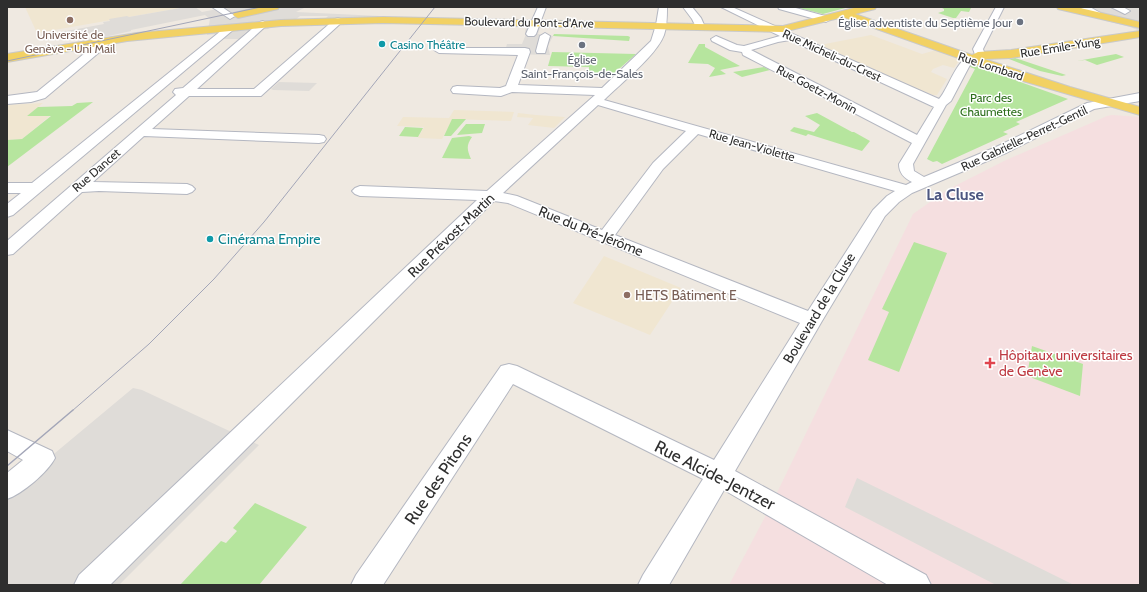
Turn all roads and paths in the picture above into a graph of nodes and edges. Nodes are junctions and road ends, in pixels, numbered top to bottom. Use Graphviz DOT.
graph roads {
  1 [pos="542,7"];
  2 [pos="663,7"];
  3 [pos="686,7"];
  4 [pos="725,7"];
  5 [pos="782,7"];
  6 [pos="871,7"];
  7 [pos="1000,7"];
  8 [pos="1065,8"];
  9 [pos="1116,8"];
  10 [pos="275,10"];
  11 [pos="1089,10"];
  12 [pos="856,11"];
  13 [pos="844,14"];
  14 [pos="1140,14"];
  15 [pos="826,19"];
  16 [pos="338,21"];
  17 [pos="236,22"];
  18 [pos="281,23"];
  19 [pos="535,23"];
  20 [pos="1140,25"];
  21 [pos="662,26"];
  22 [pos="700,27"];
  23 [pos="776,29"];
  24 [pos="531,34"];
  25 [pos="1140,34"];
  26 [pos="793,37"];
  27 [pos="124,38"];
  28 [pos="716,39"];
  29 [pos="105,42"];
  30 [pos="85,46"];
  31 [pos="439,50"];
  32 [pos="746,50"];
  33 [pos="977,54"];
  34 [pos="7,58"];
  35 [pos="7,64"];
  36 [pos="511,88"];
  37 [pos="457,90"];
  38 [pos="154,91"];
  39 [pos="186,92"];
  40 [pos="601,96"];
  41 [pos="1140,97"];
  42 [pos="7,100"];
  43 [pos="1126,101"];
  44 [pos="1106,103"];
  45 [pos="939,104"];
  46 [pos="1140,105"];
  47 [pos="1140,112"];
  48 [pos="696,130"];
  49 [pos="140,132"];
  50 [pos="319,139"];
  51 [pos="920,141"];
  52 [pos="924,183"];
  53 [pos="7,188"];
  54 [pos="36,188"];
  55 [pos="77,188"];
  56 [pos="187,189"];
  57 [pos="907,190"];
  58 [pos="360,191"];
  59 [pos="491,196"];
  60 [pos="7,212"];
  61 [pos="606,236"];
  62 [pos="7,250"];
  63 [pos="812,320"];
  64 [pos="509,372"];
  65 [pos="7,440"];
  66 [pos="720,474"];
  67 [pos="7,488"];
  68 [pos="89,585"];
  69 [pos="366,585"];
  70 [pos="653,585"];
  71 [pos="916,585"];
  1 -- 19 [label="street"];
  2 -- 21 [label="street, Rue Prévost-Martin"];
  3 -- 22 [label="street"];
  4 -- 23 [label="street, Rue Micheli-du-Crest"];
  5 -- 15 [label="street"];
  6 -- 12 [label="main road, Boulevard du Pont-d'Arve"];
  7 -- 33 [label="street"];
  8 -- 11 [label="main road"];
  9 -- 11 [label="main road"];
  9 -- 14 [label="main road"];
  10 -- 17 [label="main road"];
  10 -- 17 [label="main road"];
  10 -- 17 [label="main road"];
  10 -- 18 [label="main road"];
  11 -- 20 [label="main road"];
  12 -- 13 [label="main road, Boulevard du Pont-d'Arve"];
  12 -- 33 [label="main road, Rue Lombard"];
  13 -- 15 [label="main road, Boulevard du Pont-d'Arve"];
  13 -- 33 [label="main road, Rue Lombard"];
  15 -- 23 [label="main road, Boulevard du Pont-d'Arve"];
  16 -- 18 [label="main road, Boulevard du Pont-d'Arve"];
  16 -- 19 [label="main road, Boulevard du Pont-d'Arve"];
  16 -- 39 [label="street"];
  17 -- 18 [label="main road, Boulevard du Pont-d'Arve"];
  17 -- 27 [label="main road"];
  17 -- 27 [label="main road"];
  17 -- 38 [label="street, Rue Dancet"];
  17 -- 39 [label="street, Rue Dancet"];
  19 -- 21 [label="main road, Boulevard du Pont-d'Arve"];
  19 -- 24 [label="street"];
  21 -- 22 [label="main road, Boulevard du Pont-d'Arve"];
  21 -- 40 [label="street, Rue Prévost-Martin"];
  22 -- 23 [label="main road, Boulevard du Pont-d'Arve"];
  23 -- 26 [label="street, Rue Micheli-du-Crest"];
  25 -- 33 [label="main road, Rue Emile-Yung"];
  26 -- 32 [label="street"];
  26 -- 45 [label="street, Rue Micheli-du-Crest"];
  27 -- 29 [label="main road"];
  28 -- 32 [label="street, Rue Goetz-Monin"];
  29 -- 30 [label="main road"];
  29 -- 42 [label="street"];
  30 -- 34 [label="main road"];
  30 -- 35 [label="main road"];
  31 -- 36 [label="street"];
  32 -- 51 [label="street, Rue Goetz-Monin"];
  33 -- 43 [label="main road, Rue Lombard"];
  33 -- 44 [label="main road, Rue Lombard"];
  33 -- 45 [label="street"];
  36 -- 37 [label="street, Rue Jean-Violette"];
  36 -- 40 [label="street, Rue Jean-Violette"];
  38 -- 39 [label="street"];
  38 -- 54 [label="street, Rue Dancet"];
  39 -- 49 [label="street, Rue Dancet"];
  40 -- 48 [label="street, Rue Jean-Violette"];
  40 -- 59 [label="street, Rue Prévost-Martin"];
  41 -- 43 [label="street, Rue Gabrielle-Perret-Gentil"];
  43 -- 44 [label="street, Rue Gabrielle-Perret-Gentil"];
  43 -- 46 [label="main road, Rue Lombard"];
  44 -- 47 [label="main road, Rue Lombard"];
  44 -- 52 [label="street, Rue Gabrielle-Perret-Gentil"];
  45 -- 51 [label="street"];
  48 -- 57 [label="street, Rue Jean-Violette"];
  48 -- 61 [label="street"];
  49 -- 50 [label="street"];
  49 -- 55 [label="street, Rue Dancet"];
  51 -- 52 [label="street"];
  52 -- 57 [label="street, Boulevard de la Cluse"];
  53 -- 54 [label="street"];
  54 -- 60 [label="street, Rue Dancet"];
  55 -- 56 [label="street"];
  55 -- 62 [label="street, Rue Dancet"];
  57 -- 63 [label="street, Boulevard de la Cluse"];
  58 -- 59 [label="street, Rue du Pré-Jérôme"];
  59 -- 61 [label="street, Rue du Pré-Jérôme"];
  59 -- 68 [label="street, Rue Prévost-Martin"];
  61 -- 63 [label="street, Rue du Pré-Jérôme"];
  63 -- 66 [label="street, Boulevard de la Cluse"];
  64 -- 66 [label="street, Rue Alcide-Jentzer"];
  64 -- 69 [label="street, Rue des Pitons"];
  65 -- 67 [label="street"];
  66 -- 70 [label="street, Boulevard de la Cluse"];
  66 -- 71 [label="street, Rue Alcide-Jentzer"];
}
